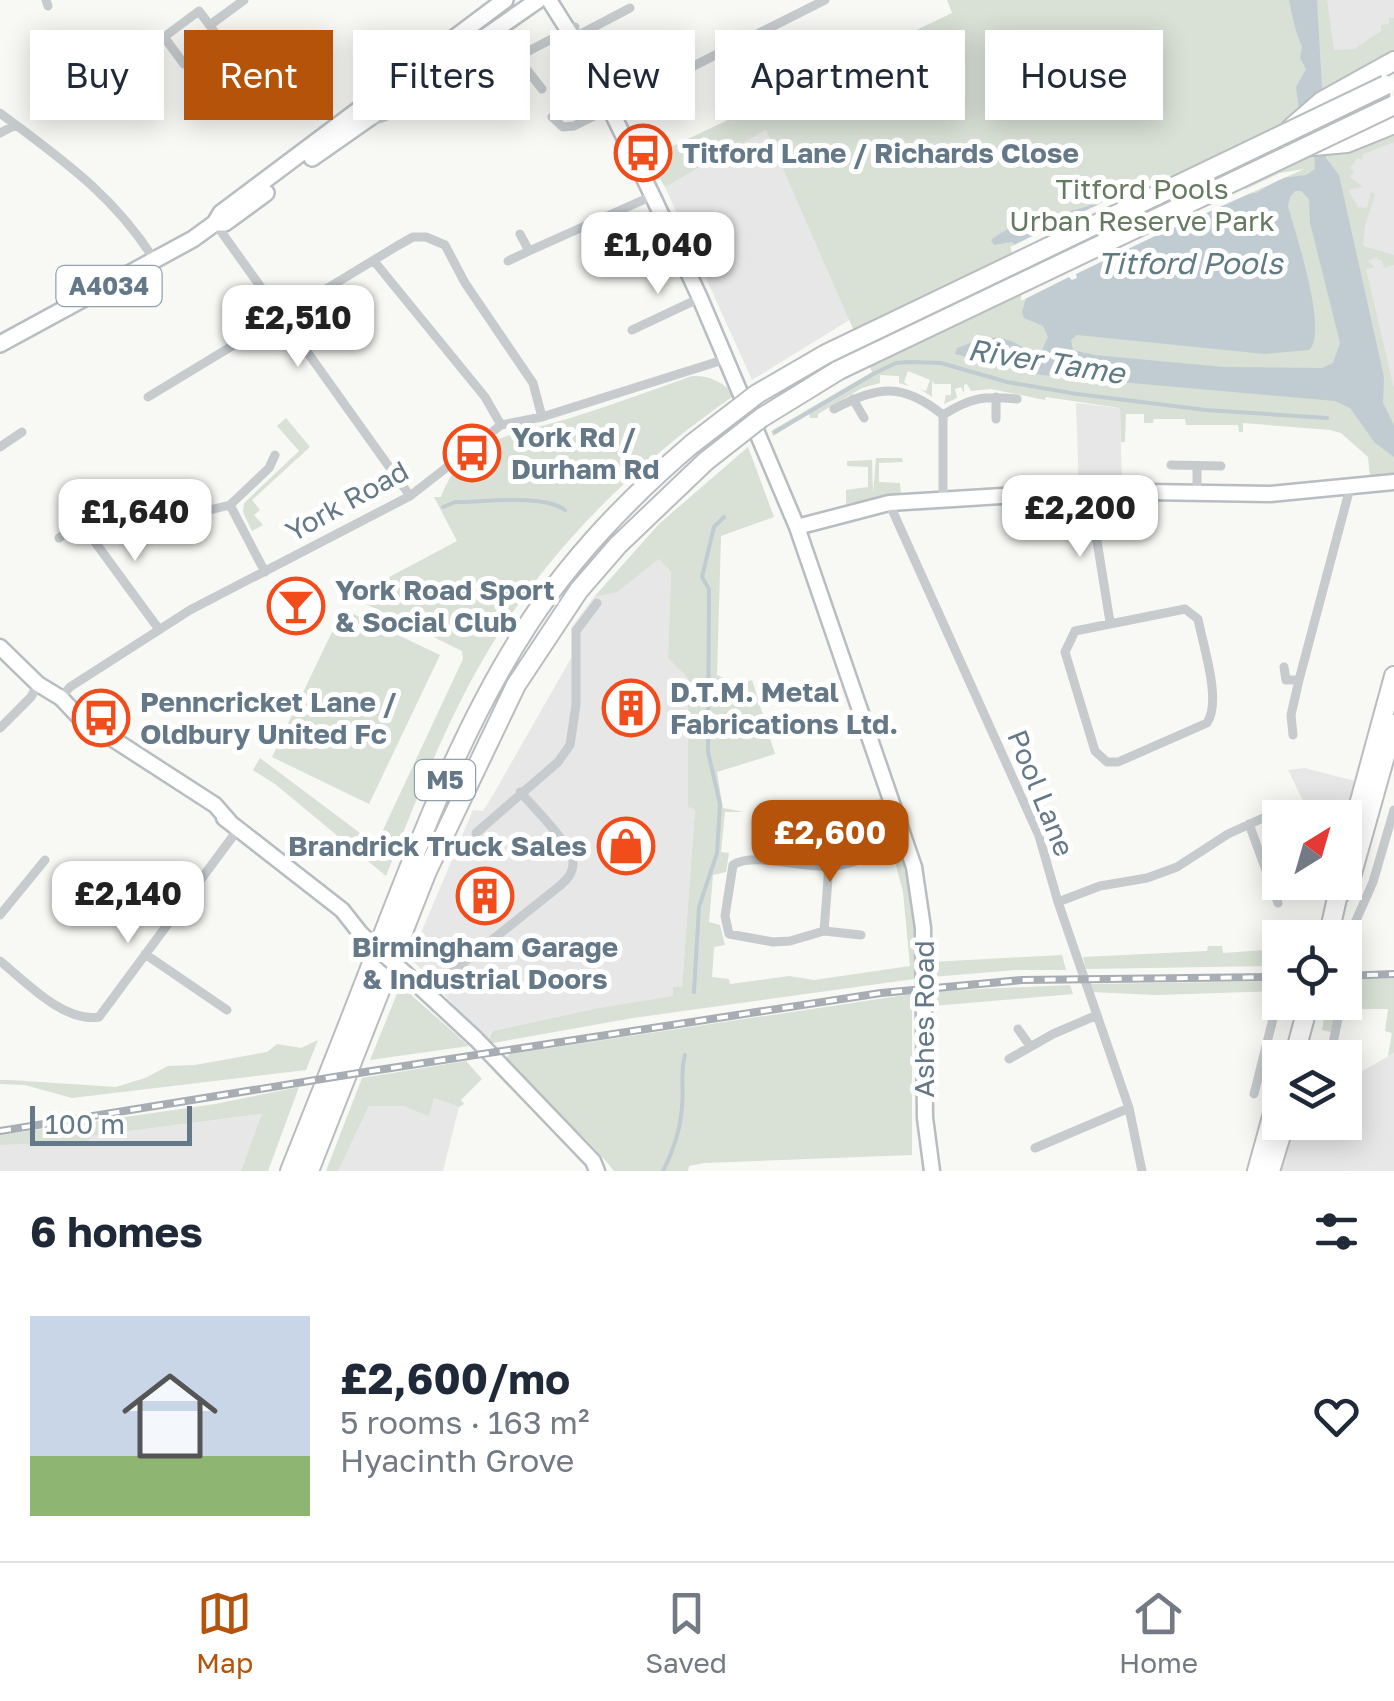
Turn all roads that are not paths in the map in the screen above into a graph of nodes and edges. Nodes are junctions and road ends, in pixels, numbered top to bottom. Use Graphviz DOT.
graph roads {
  1 [pos="244,0"];
  2 [pos="505,0"];
  3 [pos="538,0"];
  4 [pos="549,0"];
  5 [pos="561,0"];
  6 [pos="825,0"];
  7 [pos="630,8"];
  8 [pos="210,25"];
  9 [pos="572,30"];
  10 [pos="573,30"];
  11 [pos="581,30"];
  12 [pos="550,43"];
  13 [pos="695,65"];
  14 [pos="1388,74"];
  15 [pos="542,90"];
  16 [pos="1394,104"];
  17 [pos="0,113"];
  18 [pos="556,120"];
  19 [pos="584,120"];
  20 [pos="616,120"];
  21 [pos="1394,124"];
  22 [pos="15,125"];
  23 [pos="0,133"];
  24 [pos="1308,146"];
  25 [pos="652,196"];
  26 [pos="215,223"];
  27 [pos="520,234"];
  28 [pos="529,251"];
  29 [pos="155,261"];
  30 [pos="374,261"];
  31 [pos="508,261"];
  32 [pos="700,298"];
  33 [pos="282,315"];
  34 [pos="632,330"];
  35 [pos="0,344"];
  36 [pos="726,359"];
  37 [pos="148,397"];
  38 [pos="996,397"];
  39 [pos="854,399"];
  40 [pos="1017,399"];
  41 [pos="834,409"];
  42 [pos="943,415"];
  43 [pos="542,417"];
  44 [pos="864,418"];
  45 [pos="996,418"];
  46 [pos="501,425"];
  47 [pos="22,432"];
  48 [pos="0,446"];
  49 [pos="274,455"];
  50 [pos="1171,465"];
  51 [pos="1197,466"];
  52 [pos="1221,466"];
  53 [pos="1394,482"];
  54 [pos="1350,488"];
  55 [pos="1089,491"];
  56 [pos="1196,494"];
  57 [pos="410,496"];
  58 [pos="943,500"];
  59 [pos="889,504"];
  60 [pos="230,505"];
  61 [pos="95,512"];
  62 [pos="169,520"];
  63 [pos="82,523"];
  64 [pos="798,527"];
  65 [pos="59,538"];
  66 [pos="264,572"];
  67 [pos="597,603"];
  68 [pos="1110,622"];
  69 [pos="158,628"];
  70 [pos="2,646"];
  71 [pos="1284,667"];
  72 [pos="1394,676"];
  73 [pos="1299,680"];
  74 [pos="38,684"];
  75 [pos="61,698"];
  76 [pos="1394,724"];
  77 [pos="0,728"];
  78 [pos="1293,735"];
  79 [pos="1384,757"];
  80 [pos="520,792"];
  81 [pos="1394,810"];
  82 [pos="1362,813"];
  83 [pos="1262,818"];
  84 [pos="1249,824"];
  85 [pos="234,825"];
  86 [pos="476,833"];
  87 [pos="1362,837"];
  88 [pos="905,840"];
  89 [pos="45,860"];
  90 [pos="829,866"];
  91 [pos="1058,902"];
  92 [pos="1278,903"];
  93 [pos="0,915"];
  94 [pos="1356,920"];
  95 [pos="824,930"];
  96 [pos="861,935"];
  97 [pos="146,954"];
  98 [pos="0,962"];
  99 [pos="427,992"];
  100 [pos="227,1010"];
  101 [pos="1096,1016"];
  102 [pos="1018,1030"];
  103 [pos="1030,1046"];
  104 [pos="1009,1060"];
  105 [pos="1262,1065"];
  106 [pos="1254,1094"];
  107 [pos="1129,1108"];
  108 [pos="1265,1140"];
  109 [pos="1279,1140"];
  110 [pos="1034,1148"];
  111 [pos="290,1171"];
  112 [pos="309,1171"];
  113 [pos="597,1171"];
  114 [pos="932,1171"];
  115 [pos="1142,1171"];
  116 [pos="1256,1171"];
  117 [pos="1270,1171"];
  1 -- 8 [label="street"];
  2 -- 26 [label="main road, A4034"];
  3 -- 26 [label="main road, A4034"];
  4 -- 9 [label="street"];
  5 -- 10 [label="street"];
  6 -- 13 [label="street"];
  7 -- 11 [label="street"];
  8 -- 8 [label="street"];
  12 -- 15 [label="street"];
  14 -- 111 [label="highway, M5, bridge"];
  16 -- 24 [label="highway, M5, bridge"];
  17 -- 22 [label="street"];
  18 -- 19 [label="street"];
  20 -- 25 [label="street, Ashes Road"];
  21 -- 24 [label="highway, M5"];
  22 -- 23 [label="street"];
  22 -- 29 [label="street"];
  24 -- 112 [label="highway, M5, bridge"];
  25 -- 28 [label="street"];
  25 -- 32 [label="street, Ashes Road"];
  26 -- 29 [label="main road, A4034"];
  26 -- 33 [label="street"];
  27 -- 28 [label="street"];
  28 -- 31 [label="street"];
  29 -- 35 [label="main road, A4034"];
  30 -- 33 [label="street"];
  30 -- 43 [label="street"];
  30 -- 46 [label="street"];
  32 -- 34 [label="street"];
  32 -- 36 [label="street, Ashes Road"];
  33 -- 37 [label="street"];
  33 -- 57 [label="street"];
  36 -- 43 [label="street, York Road"];
  36 -- 64 [label="street, Ashes Road"];
  38 -- 40 [label="street"];
  38 -- 42 [label="street"];
  38 -- 45 [label="street"];
  39 -- 41 [label="street"];
  39 -- 42 [label="street"];
  39 -- 44 [label="street"];
  42 -- 58 [label="street"];
  43 -- 46 [label="street, York Road"];
  46 -- 57 [label="street, York Road"];
  47 -- 48 [label="street"];
  49 -- 60 [label="street"];
  50 -- 51 [label="street"];
  51 -- 52 [label="street"];
  51 -- 56 [label="street"];
  53 -- 54 [label="street"];
  54 -- 56 [label="street"];
  54 -- 73 [label="street"];
  55 -- 56 [label="street"];
  55 -- 58 [label="street"];
  55 -- 68 [label="street"];
  57 -- 66 [label="street, York Road"];
  58 -- 59 [label="street"];
  59 -- 64 [label="street"];
  59 -- 91 [label="street, Pool Lane"];
  60 -- 62 [label="street"];
  60 -- 66 [label="street"];
  61 -- 63 [label="street"];
  63 -- 65 [label="street"];
  63 -- 69 [label="street"];
  64 -- 88 [label="street, Ashes Road"];
  66 -- 69 [label="street, York Road"];
  67 -- 80 [label="street"];
  68 -- 68 [label="street"];
  69 -- 75 [label="street, York Road"];
  70 -- 74 [label="street"];
  71 -- 73 [label="street"];
  72 -- 79 [label="highway"];
  73 -- 78 [label="street"];
  74 -- 75 [label="street"];
  74 -- 77 [label="street"];
  75 -- 85 [label="street"];
  76 -- 79 [label="highway"];
  79 -- 82 [label="highway"];
  79 -- 87 [label="highway"];
  80 -- 86 [label="street"];
  80 -- 99 [label="street"];
  81 -- 94 [label="street"];
  83 -- 84 [label="street"];
  84 -- 91 [label="street"];
  84 -- 92 [label="street"];
  85 -- 97 [label="street"];
  85 -- 99 [label="street, bridge"];
  88 -- 90 [label="street"];
  88 -- 114 [label="street, Ashes Road"];
  89 -- 93 [label="street"];
  90 -- 95 [label="street"];
  90 -- 95 [label="street"];
  91 -- 101 [label="street, Pool Lane"];
  95 -- 96 [label="street"];
  97 -- 98 [label="street"];
  97 -- 100 [label="street"];
  99 -- 113 [label="street"];
  101 -- 103 [label="street"];
  101 -- 107 [label="street, Pool Lane"];
  102 -- 103 [label="street"];
  103 -- 104 [label="street"];
  105 -- 106 [label="street"];
  107 -- 110 [label="street"];
  107 -- 115 [label="street, Pool Lane"];
  108 -- 116 [label="highway"];
  109 -- 117 [label="highway"];
}
